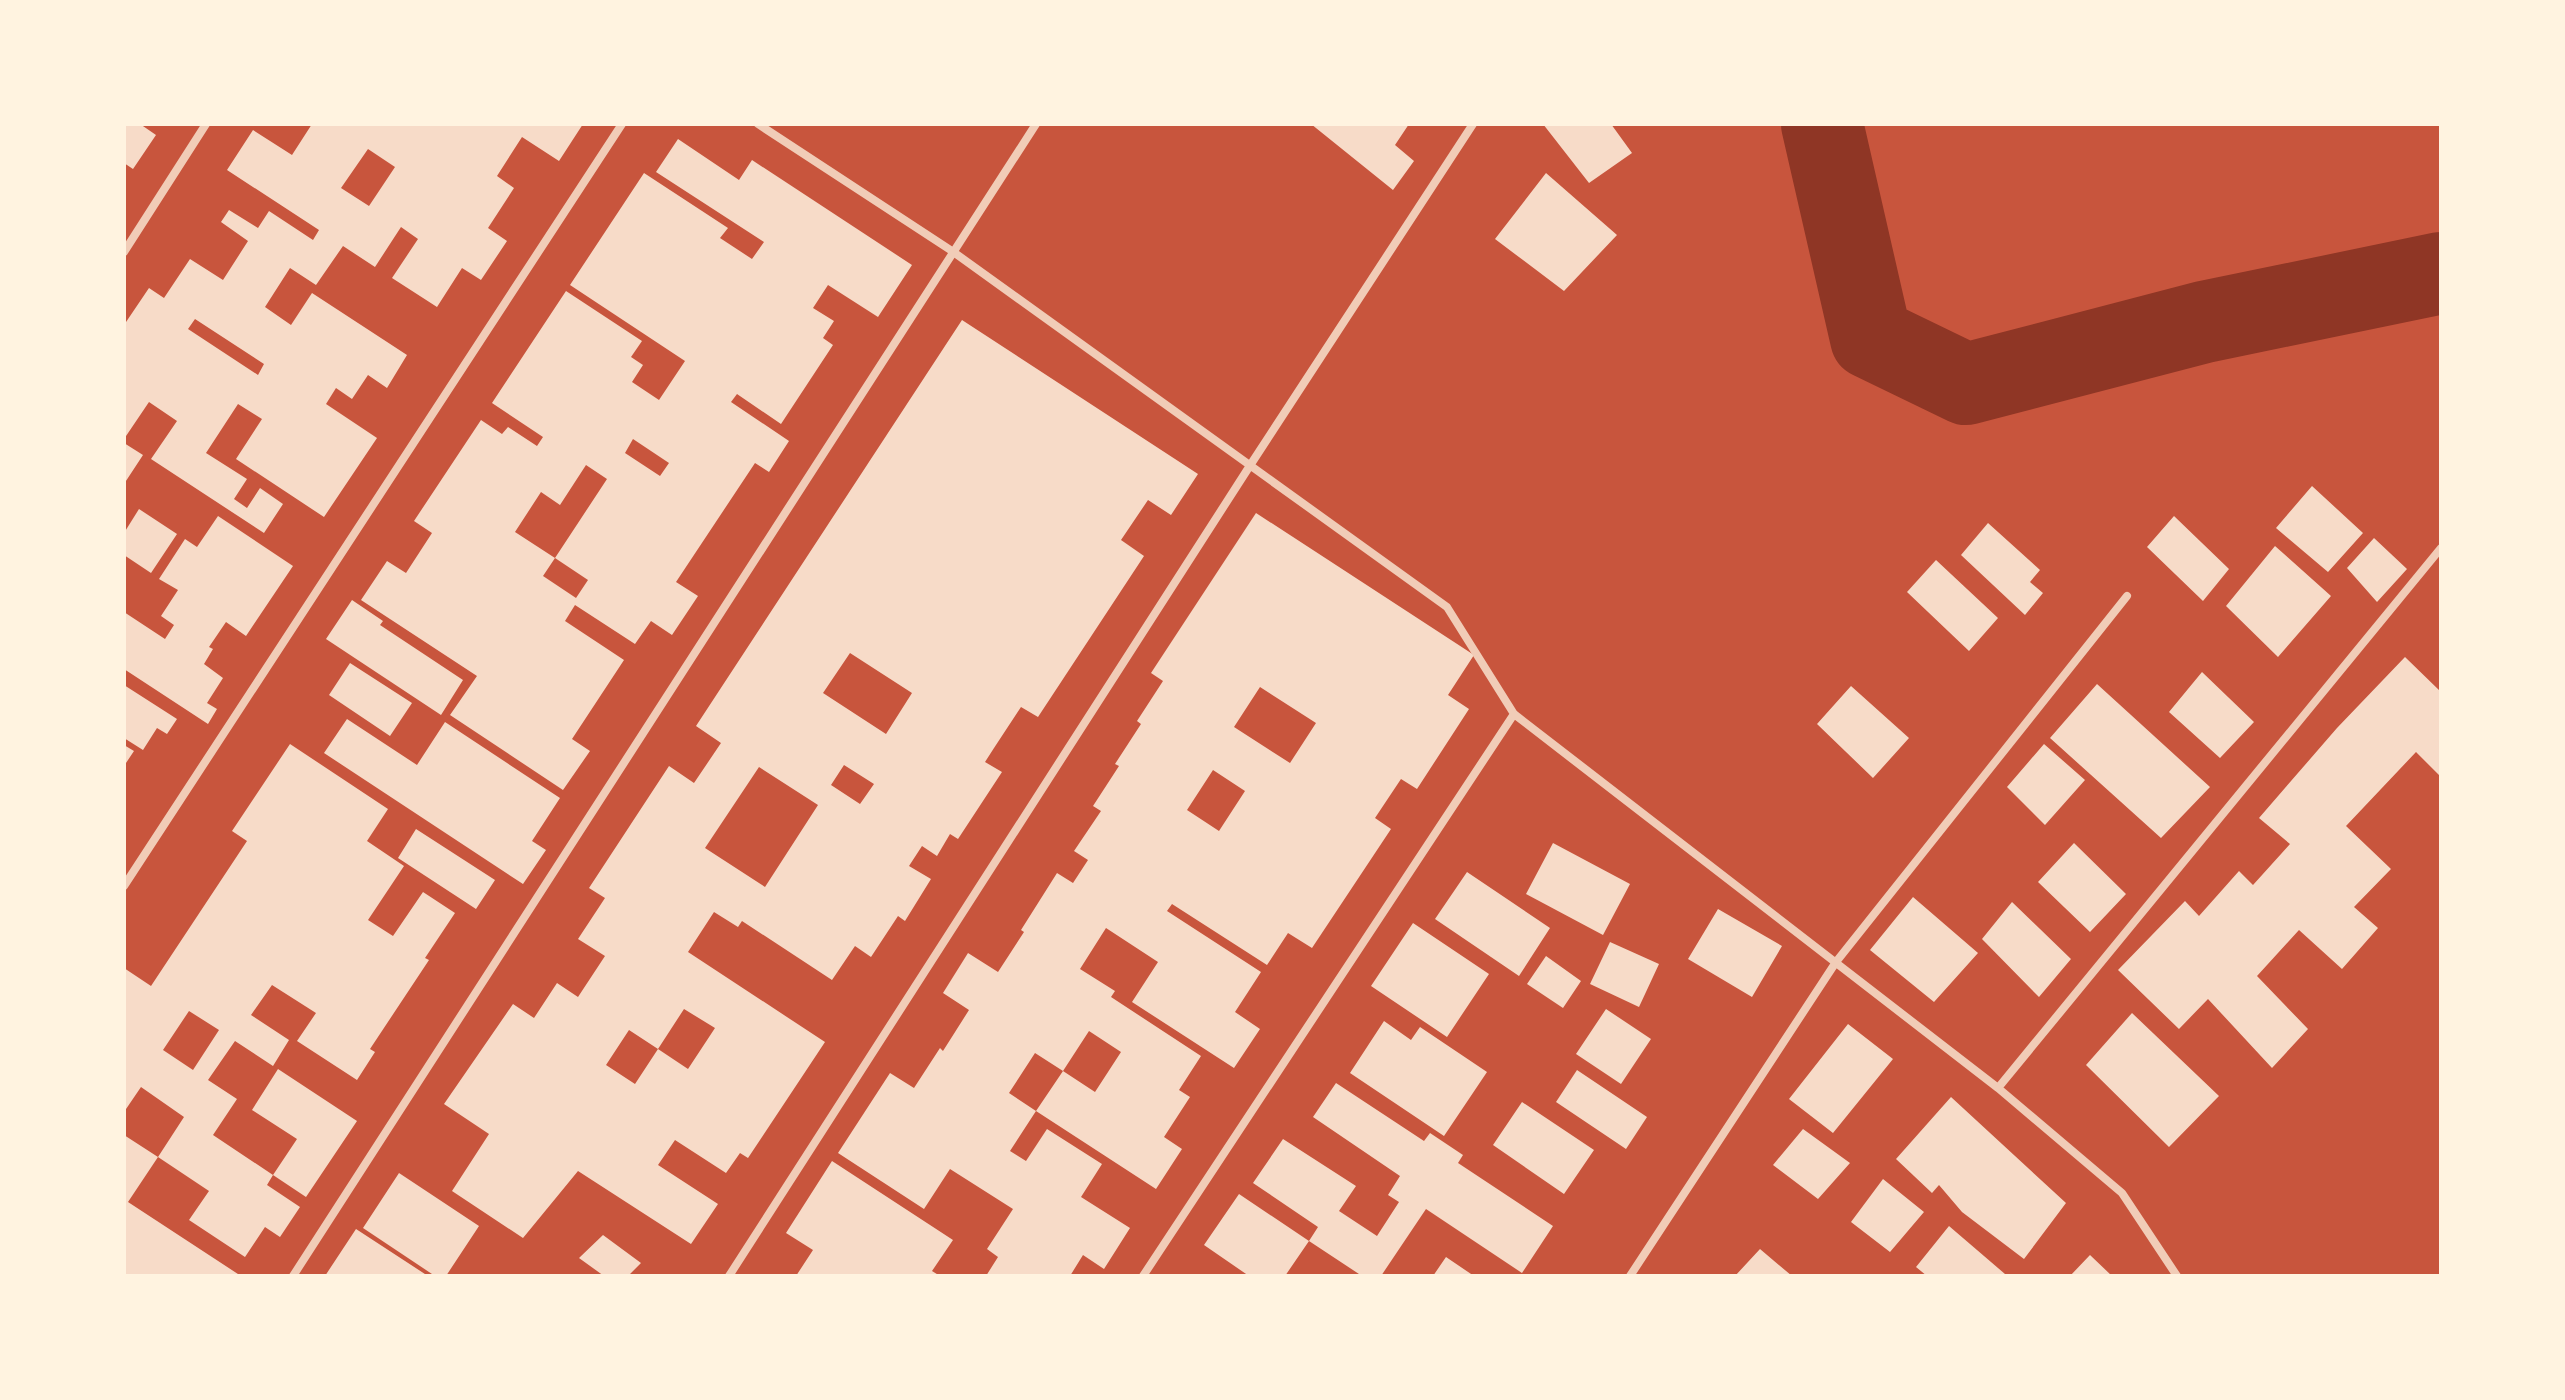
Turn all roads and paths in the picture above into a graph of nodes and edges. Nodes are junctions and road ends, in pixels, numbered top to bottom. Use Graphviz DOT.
graph roads {
  1 [pos="206,124"];
  2 [pos="622,124"];
  3 [pos="758,124"];
  4 [pos="1036,124"];
  5 [pos="1473,124"];
  6 [pos="952,251"];
  7 [pos="124,252"];
  8 [pos="1251,464"];
  9 [pos="2441,548"];
  10 [pos="2127,596"];
  11 [pos="1514,714"];
  12 [pos="124,886"];
  13 [pos="1836,962"];
  14 [pos="1998,1088"];
  15 [pos="293,1276"];
  16 [pos="729,1276"];
  17 [pos="1143,1276"];
  18 [pos="1630,1276"];
  19 [pos="2177,1276"];
  1 -- 7 [label="street"];
  2 -- 12 [label="street"];
  3 -- 6 [label="street"];
  4 -- 6 [label="street"];
  5 -- 8 [label="street"];
  6 -- 8 [label="street"];
  6 -- 15 [label="street"];
  8 -- 11 [label="street"];
  8 -- 16 [label="street"];
  9 -- 14 [label="street"];
  10 -- 13 [label="street"];
  11 -- 13 [label="street"];
  11 -- 17 [label="street"];
  13 -- 14 [label="street"];
  13 -- 18 [label="street"];
  14 -- 19 [label="street"];
}
